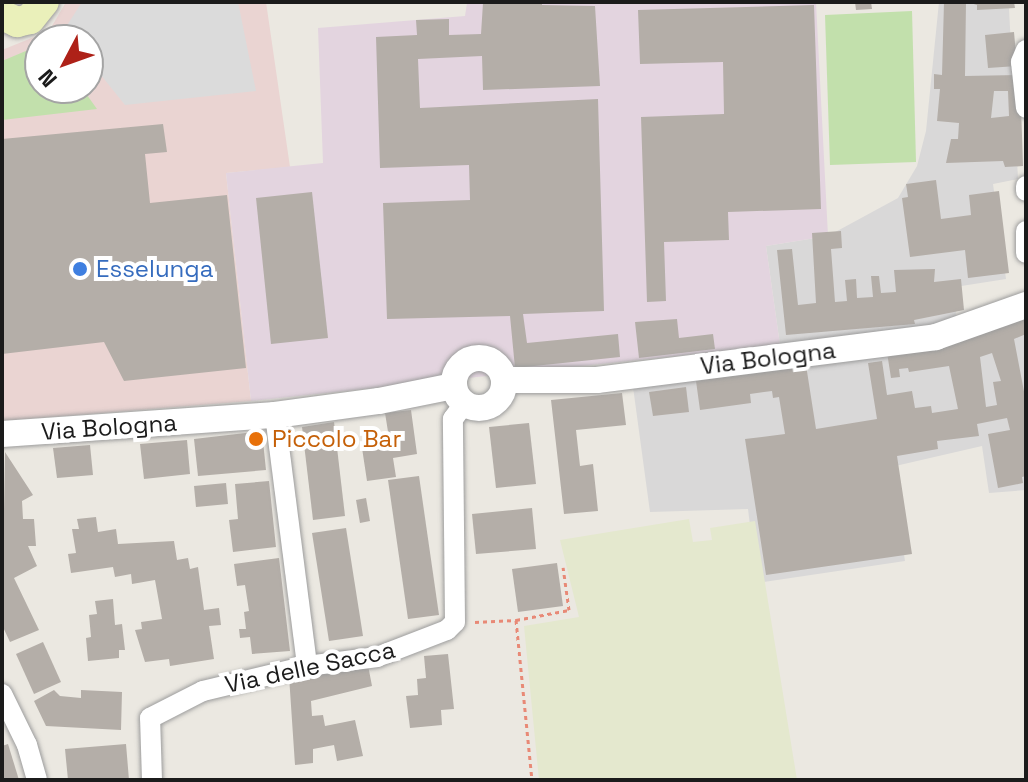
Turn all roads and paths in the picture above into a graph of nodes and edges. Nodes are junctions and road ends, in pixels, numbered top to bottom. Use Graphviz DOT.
graph roads {
  1 [pos="44,2"];
  2 [pos="2,15"];
  3 [pos="1026,50"];
  4 [pos="1026,108"];
  5 [pos="1026,231"];
  6 [pos="1026,253"];
  7 [pos="1026,305"];
  8 [pos="504,380"];
  9 [pos="459,395"];
  10 [pos="275,415"];
  11 [pos="2,434"];
  12 [pos="563,567"];
  13 [pos="516,620"];
  14 [pos="455,622"];
  15 [pos="307,666"];
  16 [pos="2,694"];
  17 [pos="37,780"];
  18 [pos="152,780"];
  19 [pos="532,780"];
  1 -- 2 [label="main road"];
  3 -- 4 [label="street"];
  5 -- 6 [label="street"];
  7 -- 8 [label="street, Via Bologna"];
  8 -- 9 [label="street, Via Bologna"];
  8 -- 9 [label="street"];
  9 -- 10 [label="street, Via Bologna"];
  9 -- 14 [label="street"];
  10 -- 11 [label="street, Via Bologna"];
  10 -- 15 [label="street"];
  12 -- 13 [label="path"];
  13 -- 14 [label="path"];
  13 -- 19 [label="path"];
  14 -- 15 [label="street, Via delle Sacca"];
  15 -- 18 [label="street, Via delle Sacca"];
  16 -- 17 [label="street"];
}
